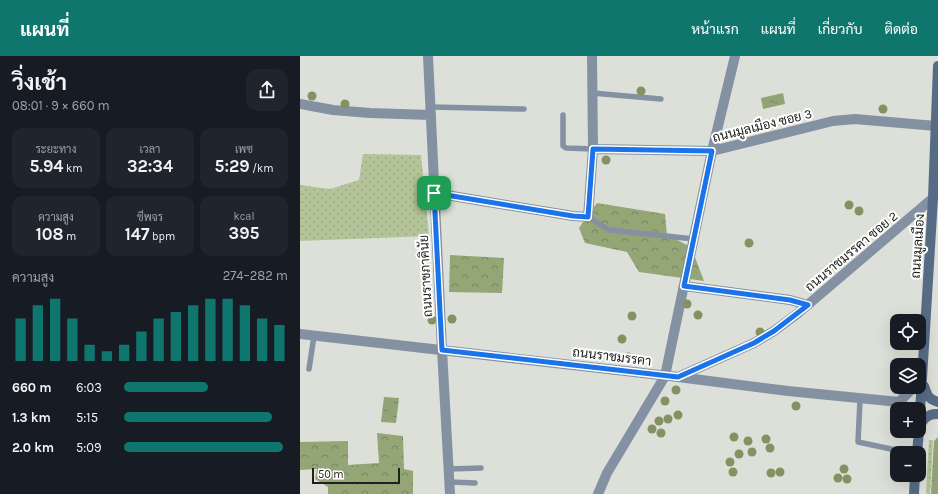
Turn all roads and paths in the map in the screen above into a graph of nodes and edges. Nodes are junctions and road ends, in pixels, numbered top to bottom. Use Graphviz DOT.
graph roads {
  1 [pos="428,56"];
  2 [pos="592,56"];
  3 [pos="735,56"];
  4 [pos="938,66"];
  5 [pos="592,93"];
  6 [pos="661,99"];
  7 [pos="300,104"];
  8 [pos="524,109"];
  9 [pos="431,111"];
  10 [pos="563,115"];
  11 [pos="936,126"];
  12 [pos="593,149"];
  13 [pos="712,151"];
  14 [pos="434,193"];
  15 [pos="933,198"];
  16 [pos="588,217"];
  17 [pos="694,238"];
  18 [pos="684,286"];
  19 [pos="808,305"];
  20 [pos="300,334"];
  21 [pos="314,336"];
  22 [pos="442,350"];
  23 [pos="922,358"];
  24 [pos="310,369"];
  25 [pos="665,376"];
  26 [pos="678,377"];
  27 [pos="926,393"];
  28 [pos="907,394"];
  29 [pos="860,400"];
  30 [pos="938,402"];
  31 [pos="938,414"];
  32 [pos="926,417"];
  33 [pos="890,449"];
  34 [pos="449,468"];
  35 [pos="481,468"];
  36 [pos="450,482"];
  37 [pos="915,482"];
  38 [pos="475,483"];
  39 [pos="450,494"];
  40 [pos="598,494"];
  41 [pos="914,494"];
  1 -- 9 [label="street, ถนนราชภาคินัย"];
  2 -- 5 [label="street"];
  3 -- 13 [label="street"];
  4 -- 11 [label="main road, ถนนมูลเมือง"];
  5 -- 6 [label="lane"];
  5 -- 12 [label="street"];
  7 -- 9 [label="street"];
  8 -- 9 [label="lane"];
  9 -- 14 [label="street, ถนนราชภาคินัย"];
  10 -- 12 [label="lane"];
  11 -- 13 [label="street, ถนนมูลเมือง ซอย 3"];
  11 -- 15 [label="main road, ถนนมูลเมือง"];
  12 -- 13 [label="street, ถนนมูลเมือง ซอย 3"];
  12 -- 16 [label="street"];
  13 -- 17 [label="street"];
  14 -- 16 [label="street"];
  14 -- 22 [label="street, ถนนราชภาคินัย"];
  15 -- 19 [label="street, ถนนราชมรรคา ซอย 2"];
  15 -- 23 [label="main road, ถนนมูลเมือง"];
  16 -- 17 [label="lane"];
  17 -- 18 [label="street"];
  18 -- 19 [label="street"];
  18 -- 25 [label="street"];
  19 -- 26 [label="street, ถนนราชมรรคา ซอย 2"];
  20 -- 21 [label="street, ถนนราชมรรคา"];
  21 -- 22 [label="street, ถนนราชมรรคา"];
  21 -- 24 [label="lane"];
  22 -- 25 [label="street, ถนนราชมรรคา"];
  22 -- 34 [label="street, ถนนราชภาคินัย"];
  25 -- 26 [label="street, ถนนราชมรรคา"];
  25 -- 40 [label="street"];
  26 -- 29 [label="street, ถนนราชมรรคา"];
  27 -- 30 [label="main road"];
  28 -- 29 [label="street, ถนนราชมรรคา"];
  29 -- 33 [label="lane"];
  31 -- 32 [label="main road"];
  34 -- 35 [label="lane"];
  34 -- 36 [label="street, ถนนราชภาคินัย"];
  36 -- 38 [label="lane"];
  36 -- 39 [label="street, ถนนราชภาคินัย"];
  37 -- 41 [label="main road"];
}
